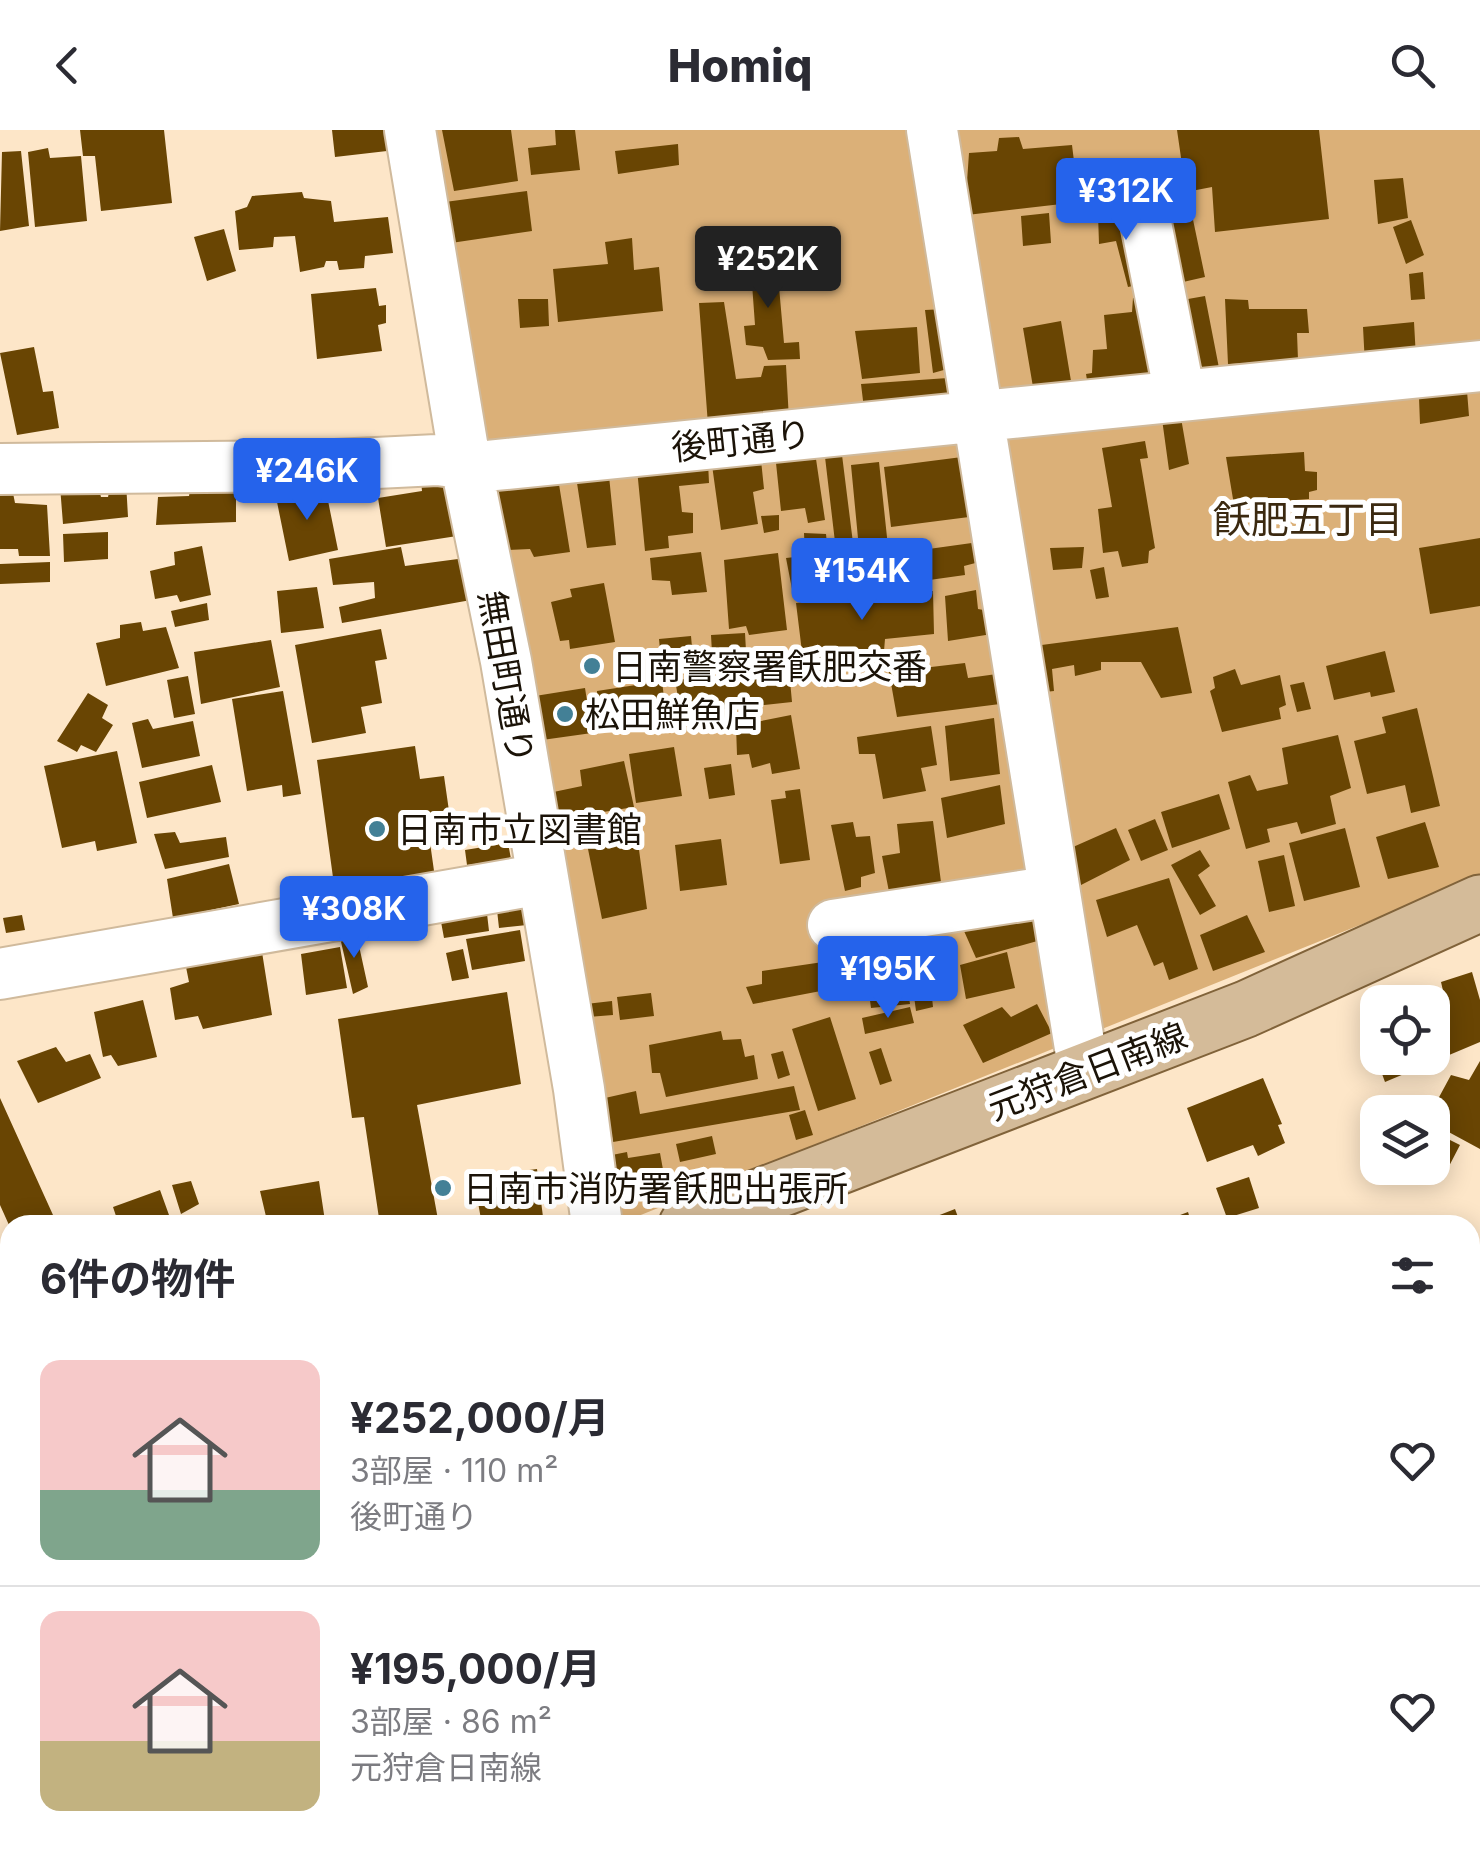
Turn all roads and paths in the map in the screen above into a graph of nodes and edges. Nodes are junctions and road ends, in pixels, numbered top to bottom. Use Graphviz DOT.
graph roads {
  1 [pos="410,130"];
  2 [pos="932,130"];
  3 [pos="1141,198"];
  4 [pos="1480,366"];
  5 [pos="1180,395"];
  6 [pos="978,415"];
  7 [pos="465,462"];
  8 [pos="0,469"];
  9 [pos="542,879"];
  10 [pos="1054,891"];
  11 [pos="1480,903"];
  12 [pos="833,925"];
  13 [pos="0,974"];
  14 [pos="1084,1073"];
  15 [pos="596,1215"];
  16 [pos="713,1215"];
  1 -- 7 [label="street, 無田町通り"];
  2 -- 6 [label="street"];
  3 -- 5 [label="street"];
  4 -- 5 [label="street, 後町通り"];
  5 -- 6 [label="street, 後町通り"];
  6 -- 7 [label="street, 後町通り"];
  6 -- 10 [label="street"];
  7 -- 8 [label="street, 後町通り"];
  7 -- 9 [label="street, 無田町通り"];
  9 -- 13 [label="street"];
  9 -- 15 [label="street, 無田町通り"];
  10 -- 12 [label="street"];
  10 -- 14 [label="street"];
  11 -- 14 [label="main road, 元狩倉日南線"];
  14 -- 16 [label="main road, 元狩倉日南線"];
}
